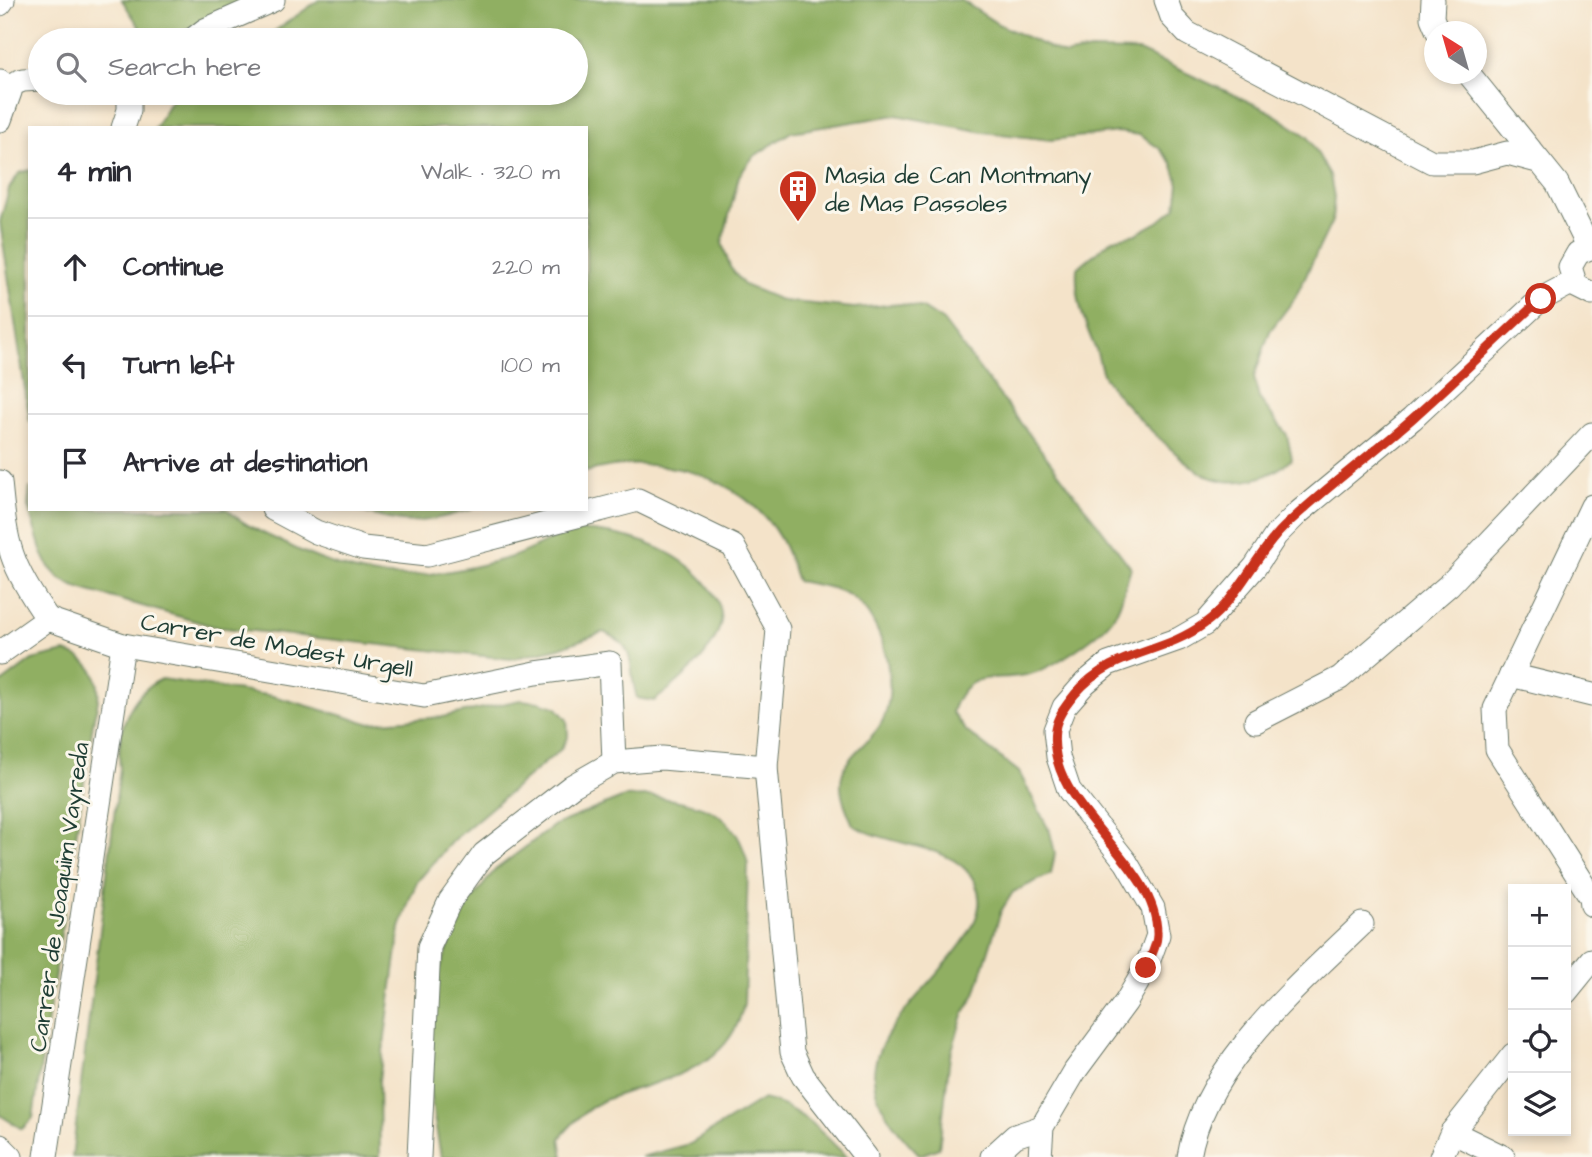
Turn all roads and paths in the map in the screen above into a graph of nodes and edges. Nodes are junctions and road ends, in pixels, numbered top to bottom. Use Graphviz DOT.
graph roads {
  1 [pos="273,0"];
  2 [pos="1166,0"];
  3 [pos="1433,0"];
  4 [pos="1433,21"];
  5 [pos="210,28"];
  6 [pos="28,80"];
  7 [pos="3,83"];
  8 [pos="1477,84"];
  9 [pos="129,105"];
  10 [pos="0,120"];
  11 [pos="124,126"];
  12 [pos="1537,161"];
  13 [pos="1590,247"];
  14 [pos="1582,288"];
  15 [pos="1592,434"];
  16 [pos="0,482"];
  17 [pos="1592,506"];
  18 [pos="277,511"];
  19 [pos="48,619"];
  20 [pos="123,645"];
  21 [pos="0,653"];
  22 [pos="1511,675"];
  23 [pos="1592,695"];
  24 [pos="1255,721"];
  25 [pos="614,762"];
  26 [pos="766,767"];
  27 [pos="1592,905"];
  28 [pos="1362,924"];
  29 [pos="1592,960"];
  30 [pos="1571,986"];
  31 [pos="1508,1061"];
  32 [pos="1042,1127"];
  33 [pos="1452,1132"];
  34 [pos="0,1146"];
  35 [pos="11,1157"];
  36 [pos="46,1157"];
  37 [pos="419,1157"];
  38 [pos="866,1157"];
  39 [pos="992,1157"];
  40 [pos="1040,1157"];
  41 [pos="1189,1157"];
  42 [pos="1441,1157"];
  43 [pos="1503,1157"];
  1 -- 5 [label="street"];
  2 -- 12 [label="street"];
  3 -- 4 [label="street"];
  6 -- 7 [label="street"];
  7 -- 10 [label="street"];
  8 -- 12 [label="street"];
  9 -- 11 [label="street"];
  12 -- 13 [label="street"];
  13 -- 14 [label="street"];
  14 -- 32 [label="street"];
  15 -- 24 [label="street"];
  16 -- 19 [label="street"];
  17 -- 22 [label="street"];
  18 -- 26 [label="street"];
  19 -- 20 [label="street, Carrer de Modest Urgell"];
  19 -- 21 [label="street"];
  20 -- 25 [label="street, Carrer de Modest Urgell"];
  20 -- 36 [label="street, Carrer de Joaquim Vayreda"];
  22 -- 23 [label="street"];
  22 -- 27 [label="street"];
  25 -- 26 [label="street"];
  25 -- 37 [label="street"];
  26 -- 38 [label="street"];
  28 -- 41 [label="street"];
  29 -- 30 [label="street"];
  31 -- 33 [label="street"];
  32 -- 39 [label="street"];
  32 -- 40 [label="street"];
  33 -- 42 [label="street"];
  33 -- 43 [label="street"];
  34 -- 35 [label="street"];
}
